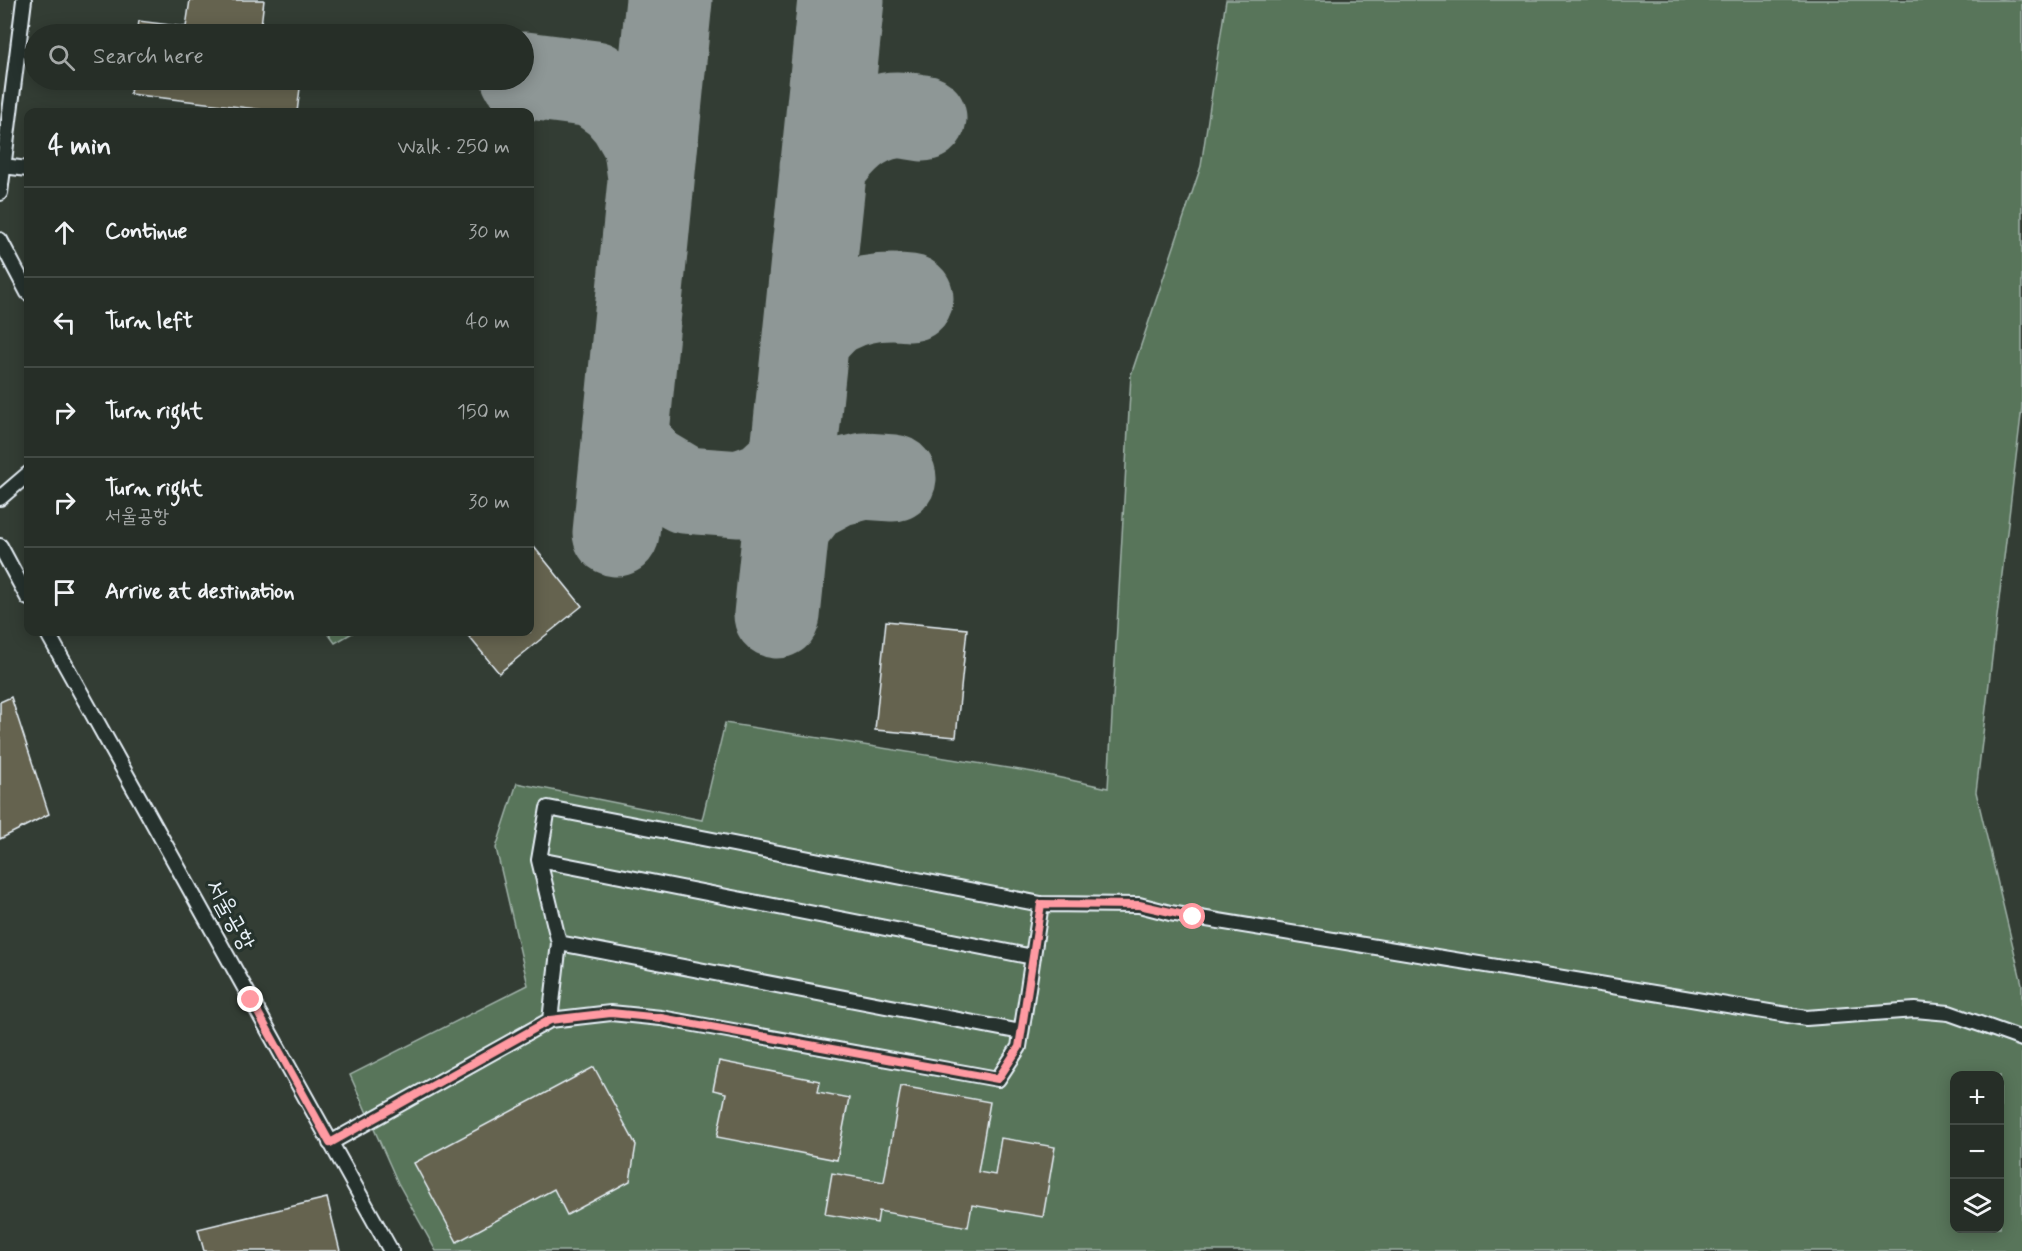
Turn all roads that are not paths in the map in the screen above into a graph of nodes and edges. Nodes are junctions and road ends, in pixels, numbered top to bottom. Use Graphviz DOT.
graph roads {
  1 [pos="24,0"];
  2 [pos="3,166"];
  3 [pos="24,169"];
  4 [pos="0,193"];
  5 [pos="0,240"];
  6 [pos="24,285"];
  7 [pos="24,477"];
  8 [pos="0,498"];
  9 [pos="0,546"];
  10 [pos="24,591"];
  11 [pos="49,636"];
  12 [pos="539,860"];
  13 [pos="1041,904"];
  14 [pos="559,943"];
  15 [pos="1033,957"];
  16 [pos="550,1020"];
  17 [pos="1021,1032"];
  18 [pos="2022,1039"];
  19 [pos="330,1143"];
  20 [pos="391,1251"];
  1 -- 2 [label="lane"];
  2 -- 3 [label="lane"];
  2 -- 4 [label="lane"];
  5 -- 6 [label="lane"];
  7 -- 8 [label="lane"];
  9 -- 10 [label="lane"];
  11 -- 19 [label="lane, 서울공항"];
  12 -- 13 [label="lane"];
  12 -- 14 [label="lane"];
  12 -- 15 [label="lane"];
  13 -- 15 [label="lane"];
  13 -- 18 [label="lane"];
  14 -- 16 [label="lane"];
  14 -- 17 [label="lane"];
  15 -- 17 [label="lane"];
  16 -- 17 [label="lane"];
  16 -- 19 [label="lane"];
  19 -- 20 [label="lane, 서울공항"];
}
